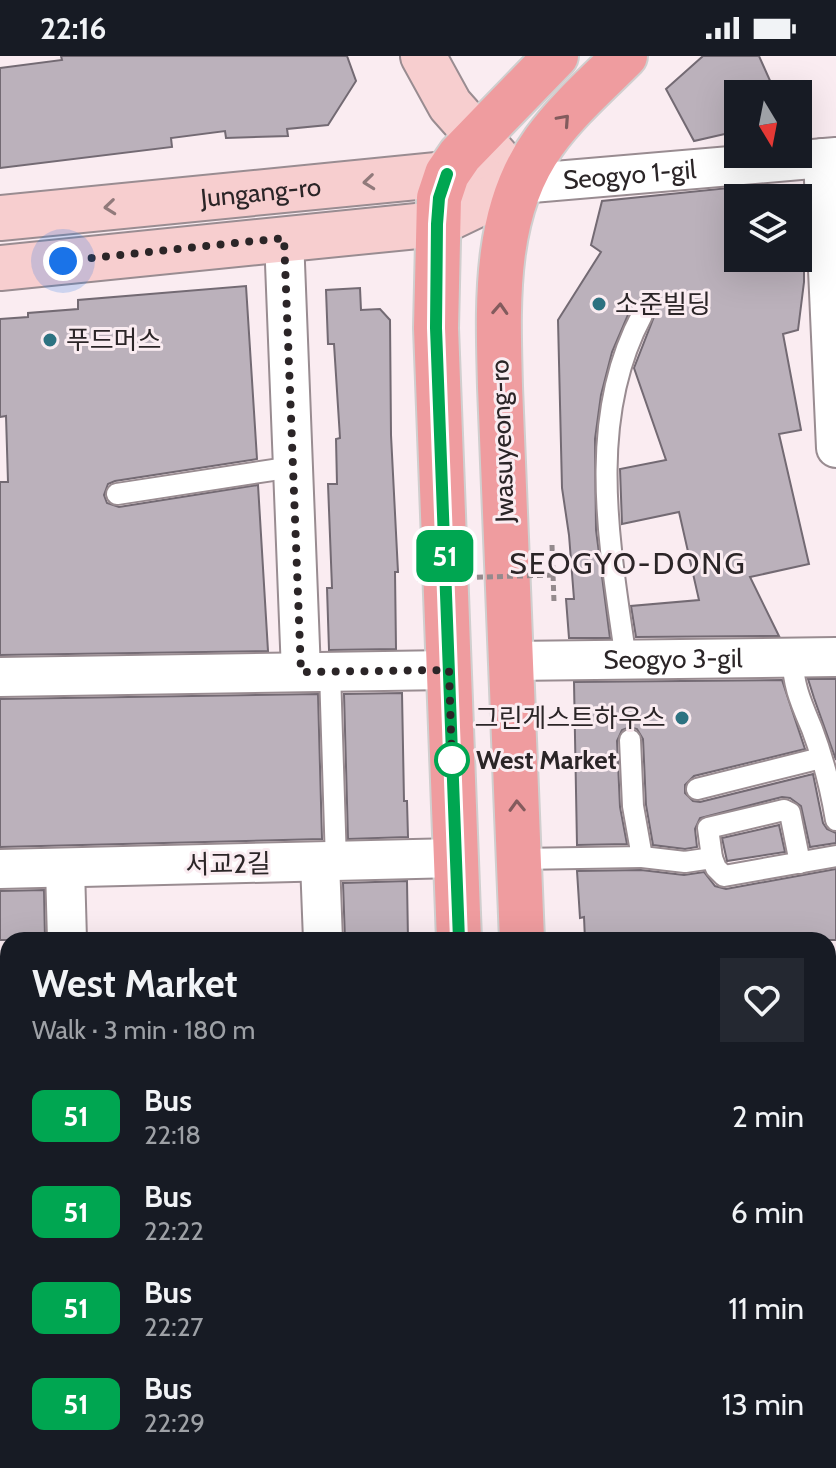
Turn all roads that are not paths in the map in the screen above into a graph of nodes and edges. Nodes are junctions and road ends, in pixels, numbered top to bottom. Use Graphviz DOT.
graph roads {
  1 [pos="423,56"];
  2 [pos="625,56"];
  3 [pos="553,57"];
  4 [pos="477,135"];
  5 [pos="830,157"];
  6 [pos="447,174"];
  7 [pos="520,184"];
  8 [pos="0,218"];
  9 [pos="437,224"];
  10 [pos="284,238"];
  11 [pos="0,268"];
  12 [pos="642,315"];
  13 [pos="836,448"];
  14 [pos="293,467"];
  15 [pos="117,494"];
  16 [pos="793,657"];
  17 [pos="836,657"];
  18 [pos="626,660"];
  19 [pos="511,661"];
  20 [pos="449,670"];
  21 [pos="315,672"];
  22 [pos="0,677"];
  23 [pos="630,740"];
  24 [pos="821,758"];
  25 [pos="697,789"];
  26 [pos="836,820"];
  27 [pos="836,856"];
  28 [pos="642,857"];
  29 [pos="456,858"];
  30 [pos="712,858"];
  31 [pos="519,859"];
  32 [pos="328,862"];
  33 [pos="800,863"];
  34 [pos="65,868"];
  35 [pos="0,869"];
  36 [pos="67,932"];
  37 [pos="324,932"];
  38 [pos="459,932"];
  39 [pos="522,932"];
  1 -- 4 [label="street"];
  7 -- 2 [label="main road, Jwasuyeong-ro, one-way"];
  3 -- 4 [label="main road"];
  4 -- 6 [label="main road"];
  4 -- 7 [label="street"];
  5 -- 7 [label="street, Seogyo 1-gil"];
  5 -- 13 [label="street"];
  6 -- 7 [label="street, Jungang-ro"];
  6 -- 8 [label="street, Jungang-ro, one-way"];
  6 -- 9 [label="main road"];
  7 -- 9 [label="street"];
  19 -- 7 [label="main road, Jwasuyeong-ro, one-way"];
  9 -- 10 [label="street"];
  9 -- 20 [label="main road"];
  10 -- 11 [label="street"];
  10 -- 14 [label="street"];
  12 -- 18 [label="lane"];
  14 -- 15 [label="lane"];
  14 -- 21 [label="street"];
  16 -- 17 [label="street, Seogyo 3-gil"];
  16 -- 18 [label="street, Seogyo 3-gil"];
  16 -- 24 [label="lane"];
  18 -- 19 [label="street, Seogyo 3-gil"];
  31 -- 19 [label="main road, Jwasuyeong-ro, one-way"];
  20 -- 21 [label="street"];
  20 -- 29 [label="main road"];
  21 -- 22 [label="street"];
  21 -- 32 [label="lane"];
  23 -- 28 [label="lane"];
  24 -- 25 [label="lane"];
  24 -- 26 [label="lane"];
  27 -- 33 [label="lane"];
  28 -- 30 [label="lane"];
  28 -- 31 [label="lane"];
  29 -- 32 [label="street, 서교2길"];
  29 -- 38 [label="main road"];
  30 -- 33 [label="lane"];
  30 -- 33 [label="lane"];
  31 -- 39 [label="main road, Jwasuyeong-ro"];
  32 -- 34 [label="street, 서교2길"];
  32 -- 37 [label="street"];
  34 -- 35 [label="street, 서교2길"];
  34 -- 36 [label="street"];
}
